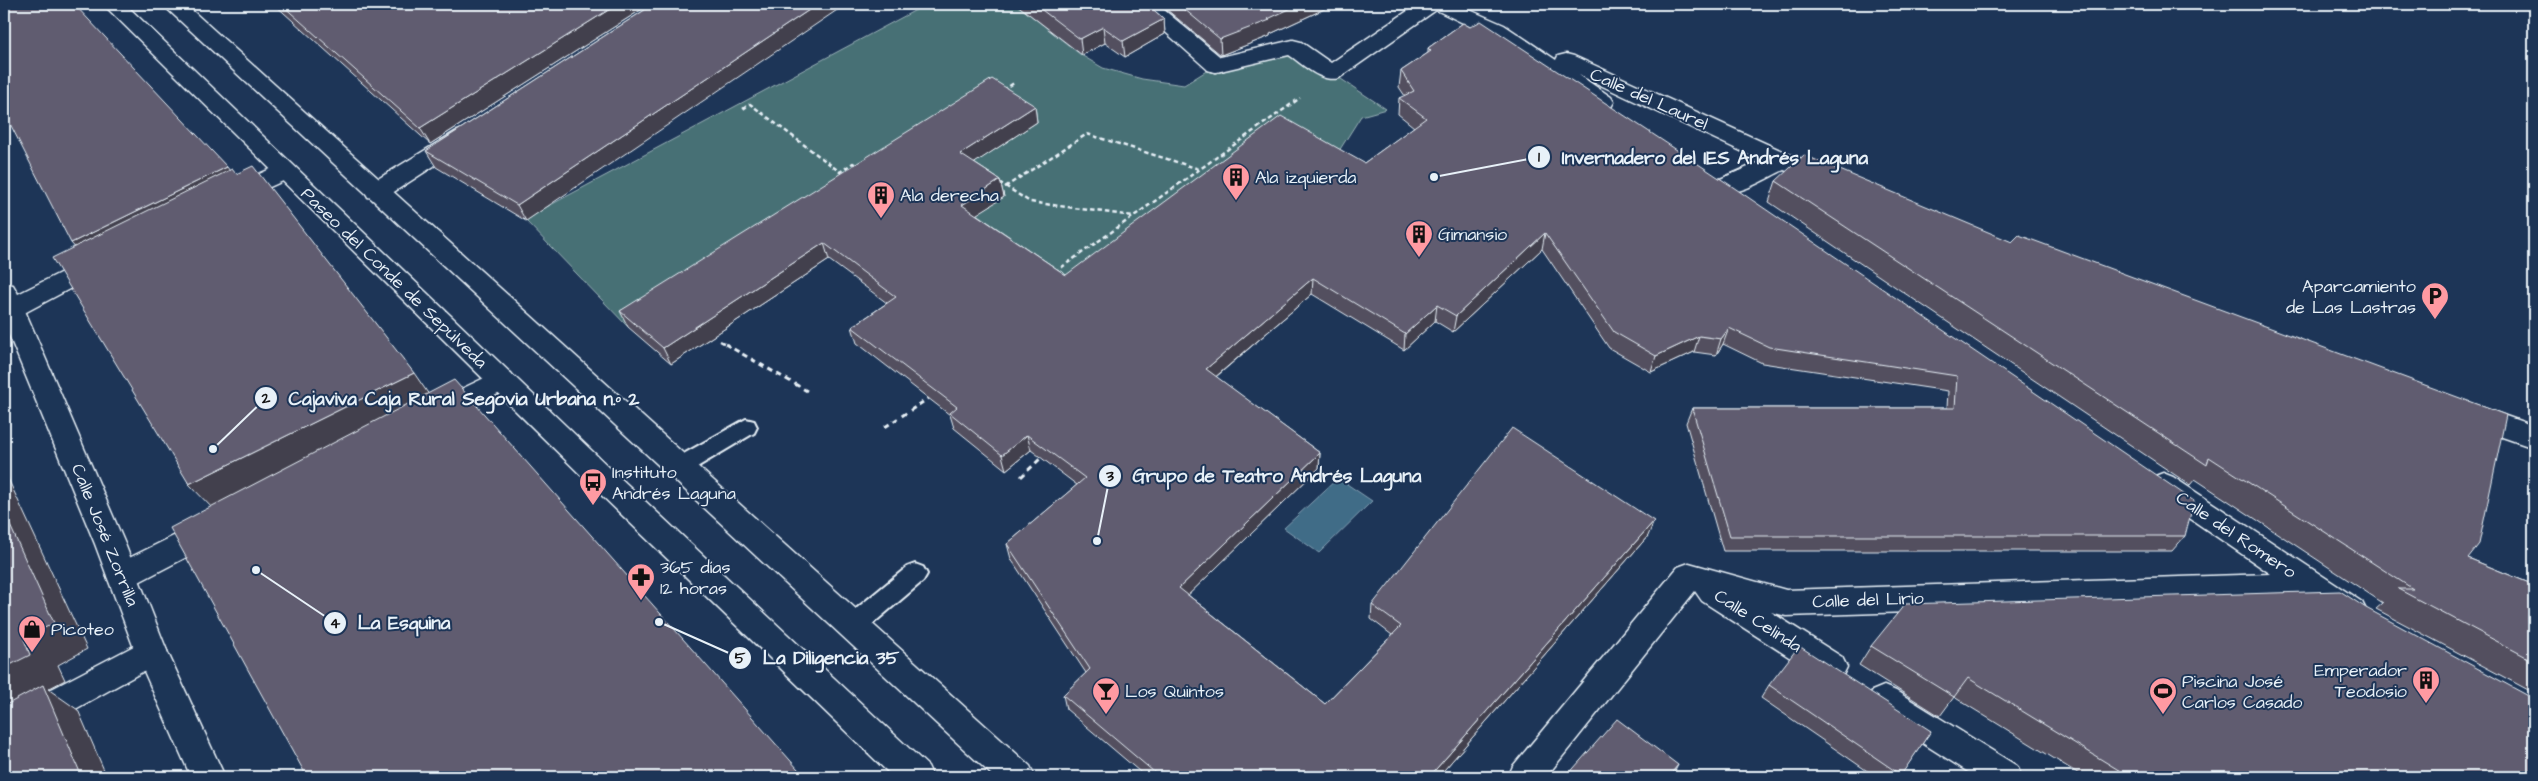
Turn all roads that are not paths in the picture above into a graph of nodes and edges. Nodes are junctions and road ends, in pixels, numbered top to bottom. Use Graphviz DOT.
graph roads {
  1 [pos="113,4"];
  2 [pos="173,4"];
  3 [pos="1144,4"];
  4 [pos="1432,4"];
  5 [pos="1439,4"];
  6 [pos="1496,30"];
  7 [pos="1620,114"];
  8 [pos="485,123"];
  9 [pos="1783,161"];
  10 [pos="284,171"];
  11 [pos="1848,185"];
  12 [pos="1728,187"];
  13 [pos="377,191"];
  14 [pos="210,207"];
  15 [pos="122,251"];
  16 [pos="6,303"];
  17 [pos="501,380"];
  18 [pos="2451,407"];
  19 [pos="746,427"];
  20 [pos="410,428"];
  21 [pos="2534,437"];
  22 [pos="679,467"];
  23 [pos="2146,473"];
  24 [pos="236,516"];
  25 [pos="915,574"];
  26 [pos="122,576"];
  27 [pos="1689,576"];
  28 [pos="2310,586"];
  29 [pos="854,625"];
  30 [pos="2373,625"];
  31 [pos="151,651"];
  32 [pos="4,731"];
  33 [pos="208,777"];
  34 [pos="916,777"];
  35 [pos="1018,777"];
  36 [pos="1525,777"];
  37 [pos="2005,777"];
  1 -- 10 [label="street, Paseo del Conde de Sepúlveda"];
  2 -- 13 [label="street"];
  3 -- 4 [label="street"];
  5 -- 6 [label="street"];
  6 -- 7 [label="street"];
  6 -- 9 [label="street, Calle del Laurel"];
  8 -- 13 [label="street"];
  9 -- 11 [label="street, Calle del Laurel"];
  9 -- 12 [label="street"];
  10 -- 14 [label="street"];
  10 -- 17 [label="street, Paseo del Conde de Sepúlveda"];
  13 -- 22 [label="street"];
  15 -- 16 [label="street"];
  16 -- 26 [label="street, Calle José Zorrilla"];
  17 -- 20 [label="street"];
  17 -- 34 [label="street, Paseo del Conde de Sepúlveda"];
  18 -- 21 [label="street"];
  19 -- 22 [label="lane"];
  22 -- 29 [label="street"];
  23 -- 28 [label="street, Calle del Romero"];
  24 -- 26 [label="street"];
  25 -- 29 [label="lane"];
  26 -- 31 [label="street, Calle José Zorrilla"];
  27 -- 28 [label="street, Calle del Lirio"];
  27 -- 36 [label="street"];
  27 -- 37 [label="street, Calle Celinda"];
  28 -- 30 [label="street, Calle del Romero"];
  29 -- 35 [label="street"];
  31 -- 32 [label="street"];
  31 -- 33 [label="street, Calle José Zorrilla"];
}
